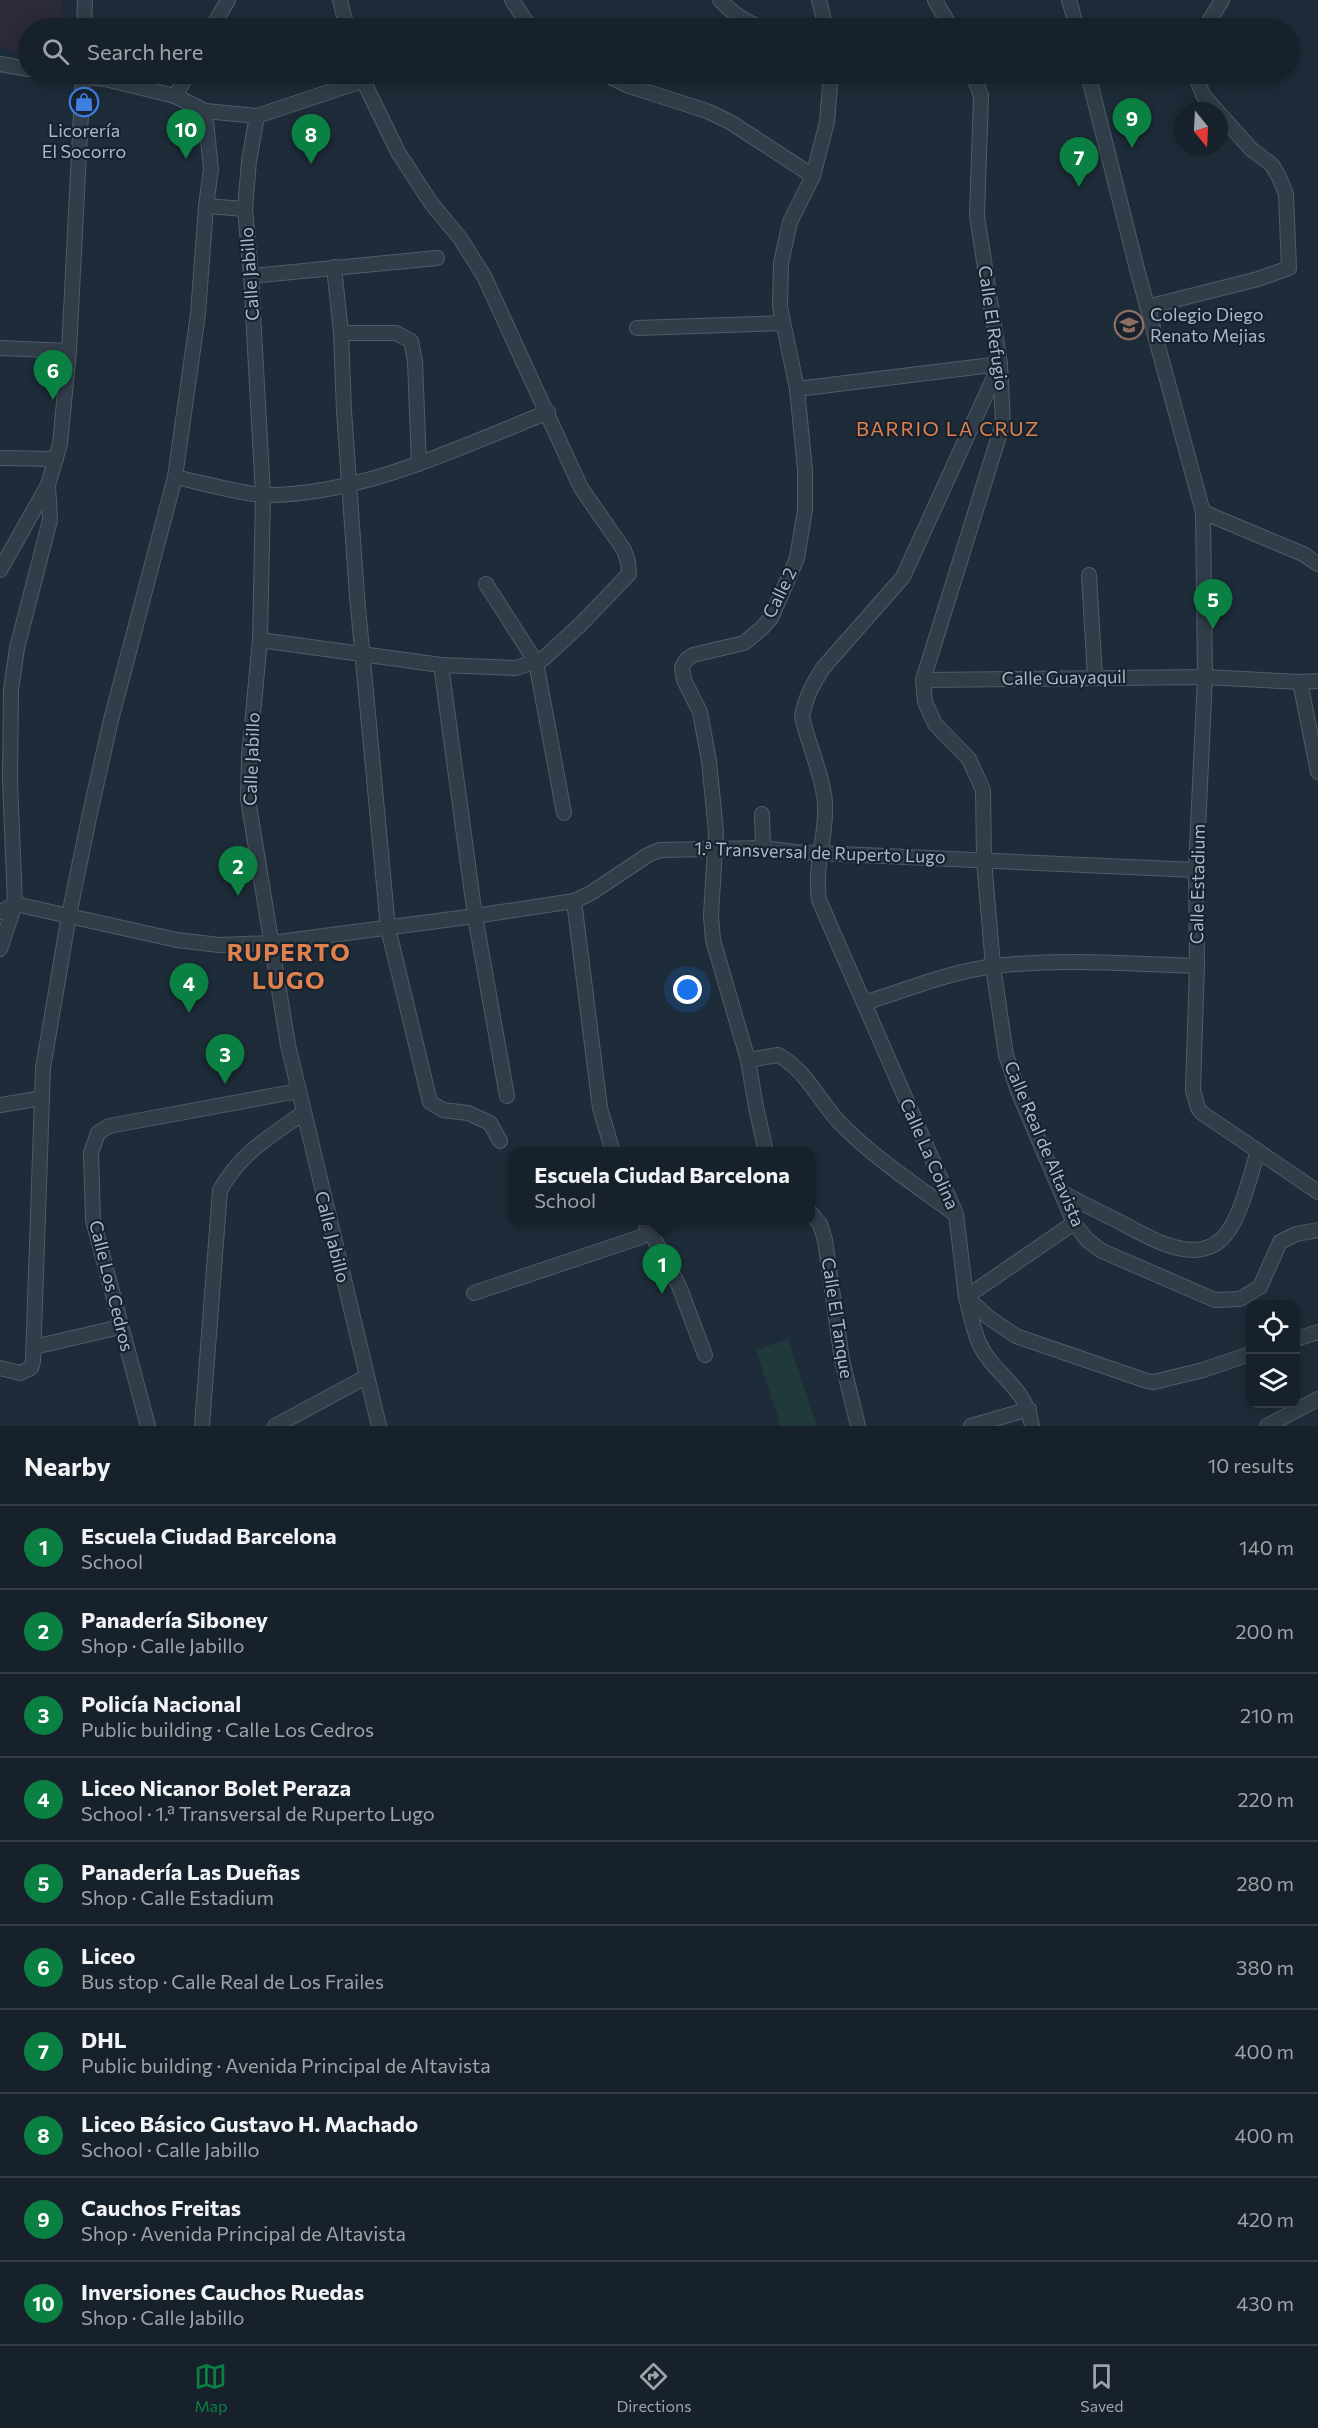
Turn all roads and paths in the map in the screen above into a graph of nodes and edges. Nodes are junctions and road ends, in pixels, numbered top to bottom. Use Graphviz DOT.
graph roads {
  1 [pos="85,0"];
  2 [pos="228,0"];
  3 [pos="340,0"];
  4 [pos="512,0"];
  5 [pos="720,0"];
  6 [pos="819,0"];
  7 [pos="935,0"];
  8 [pos="1069,0"];
  9 [pos="1222,0"];
  10 [pos="84,18"];
  11 [pos="218,18"];
  12 [pos="344,18"];
  13 [pos="524,18"];
  14 [pos="741,18"];
  15 [pos="824,18"];
  16 [pos="945,18"];
  17 [pos="1074,18"];
  18 [pos="1211,18"];
  19 [pos="0,64"];
  20 [pos="18,67"];
  21 [pos="83,84"];
  22 [pos="126,84"];
  23 [pos="182,84"];
  24 [pos="342,84"];
  25 [pos="364,84"];
  26 [pos="625,84"];
  27 [pos="830,84"];
  28 [pos="977,84"];
  29 [pos="1091,84"];
  30 [pos="1199,84"];
  31 [pos="175,96"];
  32 [pos="1209,102"];
  33 [pos="205,111"];
  34 [pos="257,116"];
  35 [pos="1228,123"];
  36 [pos="813,176"];
  37 [pos="206,206"];
  38 [pos="245,209"];
  39 [pos="437,258"];
  40 [pos="334,267"];
  41 [pos="251,276"];
  42 [pos="1147,306"];
  43 [pos="783,323"];
  44 [pos="637,328"];
  45 [pos="341,333"];
  46 [pos="0,348"];
  47 [pos="69,351"];
  48 [pos="1000,364"];
  49 [pos="797,389"];
  50 [pos="548,412"];
  51 [pos="0,458"];
  52 [pos="56,459"];
  53 [pos="419,464"];
  54 [pos="175,477"];
  55 [pos="48,484"];
  56 [pos="349,485"];
  57 [pos="263,495"];
  58 [pos="1203,512"];
  59 [pos="2,562"];
  60 [pos="1318,564"];
  61 [pos="1089,575"];
  62 [pos="486,584"];
  63 [pos="260,639"];
  64 [pos="362,652"];
  65 [pos="536,662"];
  66 [pos="441,664"];
  67 [pos="1095,677"];
  68 [pos="1205,677"];
  69 [pos="923,680"];
  70 [pos="1318,681"];
  71 [pos="1300,682"];
  72 [pos="1318,771"];
  73 [pos="564,813"];
  74 [pos="762,814"];
  75 [pos="715,848"];
  76 [pos="763,848"];
  77 [pos="818,858"];
  78 [pos="984,860"];
  79 [pos="1196,870"];
  80 [pos="574,901"];
  81 [pos="15,904"];
  82 [pos="0,912"];
  83 [pos="69,915"];
  84 [pos="475,916"];
  85 [pos="388,928"];
  86 [pos="271,943"];
  87 [pos="0,949"];
  88 [pos="993,966"];
  89 [pos="1197,966"];
  90 [pos="864,1003"];
  91 [pos="748,1060"];
  92 [pos="298,1091"];
  93 [pos="507,1096"];
  94 [pos="42,1098"];
  95 [pos="0,1105"];
  96 [pos="303,1113"];
  97 [pos="500,1141"];
  98 [pos="612,1147"];
  99 [pos="765,1147"];
  100 [pos="1258,1151"];
  101 [pos="1061,1192"];
  102 [pos="1318,1192"];
  103 [pos="956,1214"];
  104 [pos="815,1218"];
  105 [pos="1074,1223"];
  106 [pos="647,1226"];
  107 [pos="1318,1230"];
  108 [pos="474,1293"];
  109 [pos="966,1297"];
  110 [pos="120,1327"];
  111 [pos="1318,1332"];
  112 [pos="1300,1338"];
  113 [pos="34,1347"];
  114 [pos="705,1355"];
  115 [pos="1246,1356"];
  116 [pos="0,1368"];
  117 [pos="366,1377"];
  118 [pos="1318,1399"];
  119 [pos="1029,1409"];
  120 [pos="148,1426"];
  121 [pos="202,1426"];
  122 [pos="275,1426"];
  123 [pos="379,1426"];
  124 [pos="858,1426"];
  125 [pos="971,1426"];
  126 [pos="1032,1426"];
  127 [pos="1267,1426"];
  1 -- 10 [label="street"];
  2 -- 11 [label="street"];
  3 -- 12 [label="street"];
  4 -- 13 [label="street"];
  5 -- 14 [label="street"];
  6 -- 15 [label="street"];
  7 -- 16 [label="street"];
  8 -- 17 [label="street"];
  9 -- 18 [label="street"];
  19 -- 20 [label="street"];
  21 -- 47 [label="street"];
  22 -- 31 [label="street"];
  23 -- 31 [label="street"];
  24 -- 34 [label="street"];
  25 -- 50 [label="street"];
  26 -- 36 [label="street"];
  27 -- 36 [label="street, Calle 2"];
  28 -- 48 [label="street, Calle El Refugio"];
  29 -- 42 [label="street, Calle Estadium"];
  30 -- 32 [label="street"];
  31 -- 33 [label="street"];
  33 -- 34 [label="street"];
  33 -- 37 [label="street"];
  34 -- 38 [label="street, Calle Jabillo"];
  35 -- 42 [label="street"];
  36 -- 43 [label="street, Calle 2"];
  37 -- 38 [label="street"];
  37 -- 54 [label="street"];
  38 -- 41 [label="street, Calle Jabillo"];
  39 -- 40 [label="street"];
  40 -- 41 [label="street"];
  40 -- 45 [label="street"];
  41 -- 57 [label="street, Calle Jabillo"];
  42 -- 58 [label="street, Calle Estadium"];
  43 -- 44 [label="street"];
  43 -- 49 [label="street, Calle 2"];
  45 -- 53 [label="street"];
  45 -- 56 [label="street"];
  46 -- 47 [label="street"];
  47 -- 52 [label="street"];
  48 -- 49 [label="street"];
  48 -- 69 [label="street, Calle El Refugio"];
  48 -- 77 [label="street, Calle La Colina"];
  49 -- 75 [label="street, Calle 2"];
  50 -- 53 [label="street"];
  50 -- 65 [label="street"];
  51 -- 52 [label="street"];
  52 -- 55 [label="street"];
  53 -- 56 [label="street"];
  54 -- 57 [label="street"];
  54 -- 83 [label="street"];
  55 -- 59 [label="street"];
  55 -- 81 [label="street"];
  56 -- 57 [label="street"];
  56 -- 64 [label="street"];
  57 -- 63 [label="street, Calle Jabillo"];
  58 -- 60 [label="street"];
  58 -- 68 [label="street, Calle Estadium"];
  61 -- 67 [label="street"];
  62 -- 65 [label="street"];
  63 -- 64 [label="street"];
  63 -- 86 [label="street, Calle Jabillo"];
  64 -- 66 [label="street"];
  64 -- 85 [label="street"];
  65 -- 66 [label="street"];
  65 -- 73 [label="street"];
  66 -- 84 [label="street"];
  67 -- 68 [label="street, Calle Guayaquil"];
  67 -- 69 [label="street, Calle Guayaquil"];
  68 -- 71 [label="street, Calle Guayaquil"];
  68 -- 79 [label="street, Calle Estadium"];
  69 -- 78 [label="street, Calle Real de Altavista"];
  70 -- 71 [label="street, Calle Guayaquil"];
  71 -- 72 [label="street"];
  74 -- 76 [label="street"];
  75 -- 76 [label="street, 1.ª Transversal de Ruperto Lugo"];
  75 -- 80 [label="street, 1.ª Transversal de Ruperto Lugo"];
  75 -- 91 [label="street, Calle 2"];
  76 -- 77 [label="street, 1.ª Transversal de Ruperto Lugo"];
  77 -- 78 [label="street, 1.ª Transversal de Ruperto Lugo"];
  77 -- 90 [label="street, Calle La Colina"];
  78 -- 79 [label="street, 1.ª Transversal de Ruperto Lugo"];
  78 -- 88 [label="street, Calle Real de Altavista"];
  79 -- 89 [label="street, Calle Estadium"];
  80 -- 84 [label="street, 1.ª Transversal de Ruperto Lugo"];
  80 -- 98 [label="street"];
  81 -- 82 [label="street"];
  81 -- 83 [label="street, 1.ª Transversal de Ruperto Lugo"];
  81 -- 87 [label="street"];
  83 -- 86 [label="street, 1.ª Transversal de Ruperto Lugo"];
  83 -- 94 [label="street"];
  84 -- 85 [label="street, 1.ª Transversal de Ruperto Lugo"];
  84 -- 93 [label="street"];
  85 -- 86 [label="street, 1.ª Transversal de Ruperto Lugo"];
  85 -- 97 [label="street"];
  86 -- 92 [label="street, Calle Jabillo"];
  88 -- 89 [label="street"];
  88 -- 90 [label="street"];
  88 -- 101 [label="street, Calle Real de Altavista"];
  89 -- 100 [label="street, Calle Estadium"];
  90 -- 103 [label="street, Calle La Colina"];
  91 -- 99 [label="street"];
  91 -- 103 [label="street"];
  92 -- 96 [label="street, Calle Jabillo"];
  92 -- 110 [label="street, Calle Los Cedros"];
  94 -- 95 [label="street"];
  94 -- 113 [label="street"];
  96 -- 117 [label="street, Calle Jabillo"];
  96 -- 121 [label="street"];
  100 -- 101 [label="street"];
  100 -- 102 [label="street, Calle Estadium"];
  101 -- 105 [label="street, Calle Real de Altavista"];
  103 -- 109 [label="street, Calle La Colina"];
  104 -- 124 [label="street, Calle El Tanque"];
  105 -- 107 [label="street, Calle Real de Altavista"];
  105 -- 109 [label="street"];
  106 -- 108 [label="street"];
  106 -- 114 [label="street"];
  109 -- 115 [label="street"];
  109 -- 119 [label="street, Calle La Colina"];
  110 -- 113 [label="street"];
  110 -- 120 [label="street, Calle Los Cedros"];
  111 -- 112 [label="street"];
  113 -- 116 [label="street"];
  117 -- 122 [label="street"];
  117 -- 123 [label="street, Calle Jabillo"];
  118 -- 127 [label="street"];
  119 -- 125 [label="street"];
  119 -- 126 [label="street"];
}
